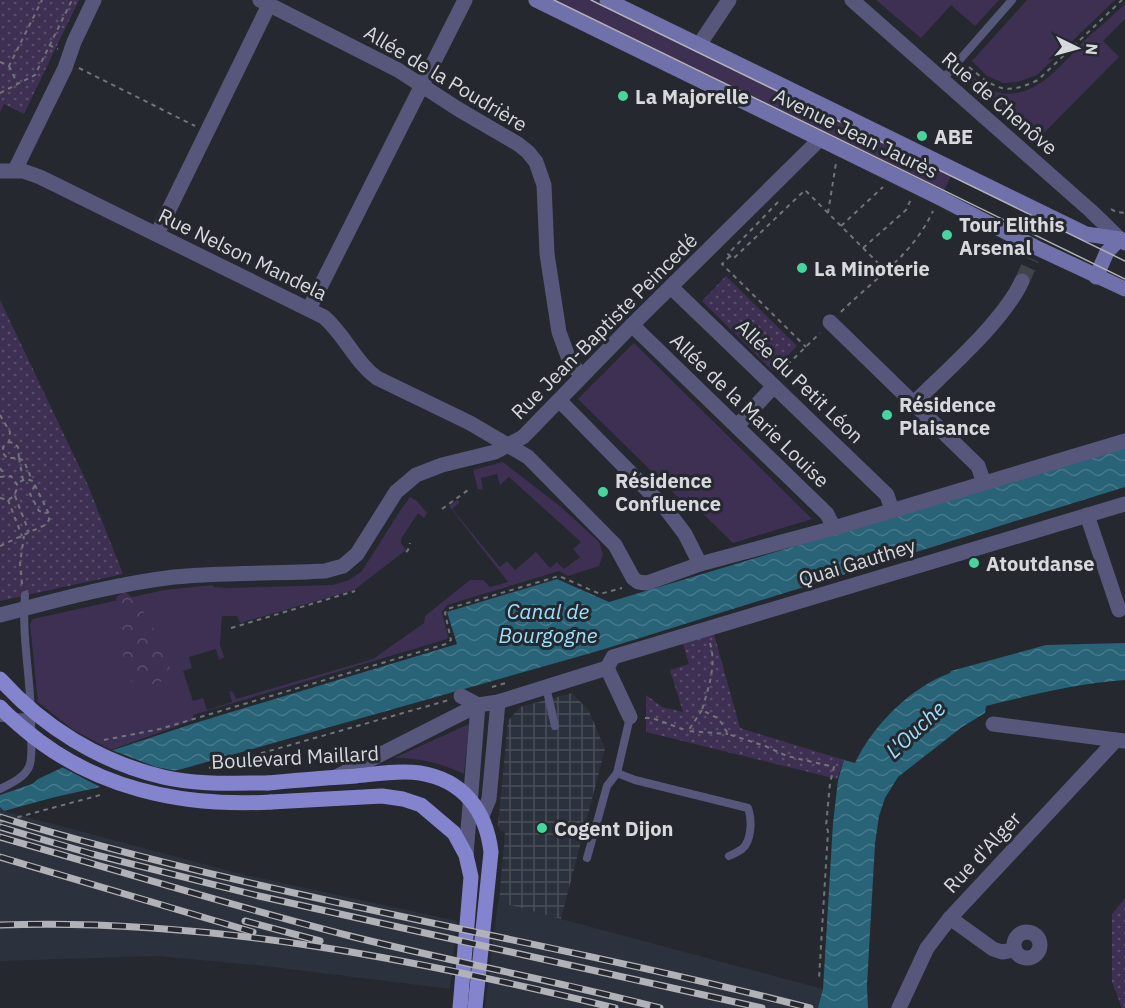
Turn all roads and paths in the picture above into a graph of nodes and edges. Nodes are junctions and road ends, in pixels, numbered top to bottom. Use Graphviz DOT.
graph roads {
  1 [pos="42,0"];
  2 [pos="72,0"];
  3 [pos="94,0"];
  4 [pos="465,0"];
  5 [pos="536,0"];
  6 [pos="607,0"];
  7 [pos="729,0"];
  8 [pos="852,0"];
  9 [pos="1012,0"];
  10 [pos="1122,0"];
  11 [pos="264,2"];
  12 [pos="49,45"];
  13 [pos="699,45"];
  14 [pos="69,55"];
  15 [pos="960,59"];
  16 [pos="0,62"];
  17 [pos="9,66"];
  18 [pos="942,80"];
  19 [pos="17,84"];
  20 [pos="422,86"];
  21 [pos="0,93"];
  22 [pos="207,132"];
  23 [pos="818,138"];
  24 [pos="834,167"];
  25 [pos="8,170"];
  26 [pos="883,187"];
  27 [pos="914,193"];
  28 [pos="781,196"];
  29 [pos="937,203"];
  30 [pos="828,213"];
  31 [pos="841,226"];
  32 [pos="157,234"];
  33 [pos="1123,239"];
  34 [pos="863,248"];
  35 [pos="730,256"];
  36 [pos="887,272"];
  37 [pos="1096,277"];
  38 [pos="1022,281"];
  39 [pos="671,287"];
  40 [pos="1125,289"];
  41 [pos="309,309"];
  42 [pos="830,322"];
  43 [pos="632,325"];
  44 [pos="806,347"];
  45 [pos="582,376"];
  46 [pos="774,387"];
  47 [pos="559,400"];
  48 [pos="914,403"];
  49 [pos="0,415"];
  50 [pos="737,426"];
  51 [pos="1125,441"];
  52 [pos="9,442"];
  53 [pos="507,446"];
  54 [pos="19,458"];
  55 [pos="0,468"];
  56 [pos="5,476"];
  57 [pos="0,477"];
  58 [pos="23,480"];
  59 [pos="33,481"];
  60 [pos="18,483"];
  61 [pos="984,483"];
  62 [pos="35,485"];
  63 [pos="468,490"];
  64 [pos="15,496"];
  65 [pos="0,498"];
  66 [pos="8,500"];
  67 [pos="1125,504"];
  68 [pos="442,509"];
  69 [pos="892,510"];
  70 [pos="48,513"];
  71 [pos="1087,515"];
  72 [pos="834,528"];
  73 [pos="29,532"];
  74 [pos="23,535"];
  75 [pos="410,543"];
  76 [pos="0,546"];
  77 [pos="406,552"];
  78 [pos="700,564"];
  79 [pos="642,583"];
  80 [pos="356,591"];
  81 [pos="25,602"];
  82 [pos="1119,610"];
  83 [pos="0,615"];
  84 [pos="231,628"];
  85 [pos="706,629"];
  86 [pos="607,668"];
  87 [pos="0,679"];
  88 [pos="546,687"];
  89 [pos="461,696"];
  90 [pos="498,702"];
  91 [pos="478,705"];
  92 [pos="0,707"];
  93 [pos="702,710"];
  94 [pos="32,717"];
  95 [pos="630,717"];
  96 [pos="0,718"];
  97 [pos="993,724"];
  98 [pos="555,726"];
  99 [pos="688,731"];
  100 [pos="728,734"];
  101 [pos="1121,740"];
  102 [pos="94,742"];
  103 [pos="205,769"];
  104 [pos="617,773"];
  105 [pos="335,777"];
  106 [pos="0,789"];
  107 [pos="105,794"];
  108 [pos="470,799"];
  109 [pos="482,816"];
  110 [pos="0,822"];
  111 [pos="466,855"];
  112 [pos="729,856"];
  113 [pos="587,858"];
  114 [pos="950,918"];
  115 [pos="1014,950"];
  116 [pos="819,979"];
  117 [pos="460,1008"];
  118 [pos="475,1008"];
  119 [pos="898,1008"];
  1 -- 17 [label="path"];
  2 -- 12 [label="path"];
  3 -- 14 [label="street"];
  4 -- 20 [label="street"];
  5 -- 23 [label="main road, Avenue Jean Jaurès"];
  6 -- 13 [label="main road, Avenue Jean Jaurès"];
  7 -- 13 [label="street"];
  8 -- 18 [label="street, Rue de Chenôve"];
  9 -- 15 [label="lane"];
  10 -- 15 [label="path"];
  11 -- 20 [label="street, Allée de la Poudrière"];
  11 -- 22 [label="street"];
  12 -- 14 [label="path"];
  12 -- 19 [label="path"];
  13 -- 33 [label="main road, Avenue Jean Jaurès"];
  14 -- 22 [label="path"];
  14 -- 25 [label="street"];
  15 -- 18 [label="lane"];
  16 -- 17 [label="path"];
  17 -- 19 [label="path"];
  18 -- 33 [label="street, Rue de Chenôve"];
  19 -- 21 [label="path"];
  20 -- 41 [label="street"];
  20 -- 45 [label="street, Allée de la Poudrière"];
  22 -- 32 [label="street"];
  23 -- 37 [label="main road, Avenue Jean Jaurès"];
  23 -- 39 [label="street, Rue Jean-Baptiste Peincedé"];
  24 -- 30 [label="path"];
  25 -- 32 [label="street, Rue Nelson Mandela"];
  26 -- 31 [label="path"];
  27 -- 34 [label="path"];
  28 -- 35 [label="path"];
  29 -- 36 [label="path"];
  30 -- 31 [label="path"];
  30 -- 35 [label="path"];
  31 -- 34 [label="path"];
  32 -- 41 [label="street, Rue Nelson Mandela"];
  33 -- 37 [label="main road"];
  34 -- 36 [label="path"];
  35 -- 44 [label="path"];
  36 -- 42 [label="path"];
  37 -- 40 [label="main road, Avenue Jean Jaurès"];
  38 -- 48 [label="street"];
  39 -- 43 [label="street, Rue Jean-Baptiste Peincedé"];
  39 -- 46 [label="street, Allée du Petit Léon"];
  41 -- 53 [label="street, Rue Nelson Mandela"];
  42 -- 44 [label="path"];
  42 -- 48 [label="street"];
  43 -- 45 [label="street, Rue Jean-Baptiste Peincedé"];
  43 -- 50 [label="street, Allée de la Marie Louise"];
  44 -- 46 [label="path"];
  45 -- 47 [label="street, Rue Jean-Baptiste Peincedé"];
  46 -- 50 [label="street"];
  46 -- 69 [label="street, Allée du Petit Léon"];
  47 -- 53 [label="street, Rue Jean-Baptiste Peincedé"];
  47 -- 78 [label="street"];
  48 -- 61 [label="street"];
  49 -- 52 [label="path"];
  50 -- 72 [label="street, Allée de la Marie Louise"];
  51 -- 61 [label="street"];
  52 -- 54 [label="path"];
  52 -- 54 [label="path"];
  53 -- 79 [label="street, Rue Nelson Mandela"];
  53 -- 81 [label="street, Rue Jean-Baptiste Peincedé"];
  54 -- 58 [label="path"];
  54 -- 59 [label="path"];
  55 -- 56 [label="path"];
  56 -- 57 [label="path"];
  56 -- 60 [label="path"];
  58 -- 59 [label="path"];
  58 -- 60 [label="path"];
  59 -- 62 [label="path"];
  60 -- 64 [label="path"];
  61 -- 69 [label="street"];
  62 -- 70 [label="path"];
  62 -- 70 [label="path"];
  63 -- 68 [label="path"];
  64 -- 66 [label="path"];
  64 -- 73 [label="path"];
  65 -- 66 [label="path"];
  66 -- 74 [label="path"];
  67 -- 71 [label="street, Quai Gauthey"];
  69 -- 72 [label="street"];
  70 -- 73 [label="path"];
  71 -- 82 [label="street"];
  71 -- 85 [label="street, Quai Gauthey"];
  72 -- 78 [label="street"];
  73 -- 74 [label="path"];
  74 -- 76 [label="path"];
  74 -- 81 [label="path"];
  75 -- 77 [label="path"];
  78 -- 79 [label="street"];
  79 -- 102 [label="path"];
  80 -- 84 [label="path"];
  81 -- 83 [label="street, Rue Jean-Baptiste Peincedé"];
  81 -- 94 [label="lane"];
  85 -- 86 [label="street, Quai Gauthey"];
  85 -- 93 [label="path"];
  86 -- 88 [label="street, Quai Gauthey"];
  86 -- 95 [label="street"];
  87 -- 105 [label="main road, Boulevard Maillard, bridge"];
  88 -- 90 [label="street, Quai Gauthey"];
  88 -- 98 [label="lane"];
  89 -- 91 [label="street"];
  89 -- 103 [label="path"];
  90 -- 91 [label="street, Quai Gauthey"];
  90 -- 109 [label="street"];
  91 -- 105 [label="street, Quai Gauthey"];
  91 -- 108 [label="street"];
  92 -- 111 [label="main road, bridge"];
  93 -- 99 [label="path"];
  93 -- 100 [label="path"];
  94 -- 96 [label="lane"];
  94 -- 106 [label="lane"];
  95 -- 99 [label="path"];
  95 -- 104 [label="lane"];
  97 -- 101 [label="street"];
  99 -- 100 [label="path"];
  100 -- 116 [label="path"];
  101 -- 114 [label="street, Rue d'Alger"];
  104 -- 112 [label="lane"];
  104 -- 113 [label="lane"];
  105 -- 108 [label="main road, Boulevard Maillard"];
  107 -- 110 [label="path"];
  108 -- 109 [label="main road, Boulevard Maillard"];
  108 -- 111 [label="street"];
  109 -- 118 [label="main road, Boulevard Maillard"];
  111 -- 117 [label="main road"];
  114 -- 115 [label="street"];
  114 -- 119 [label="street, Rue d'Alger"];
}
